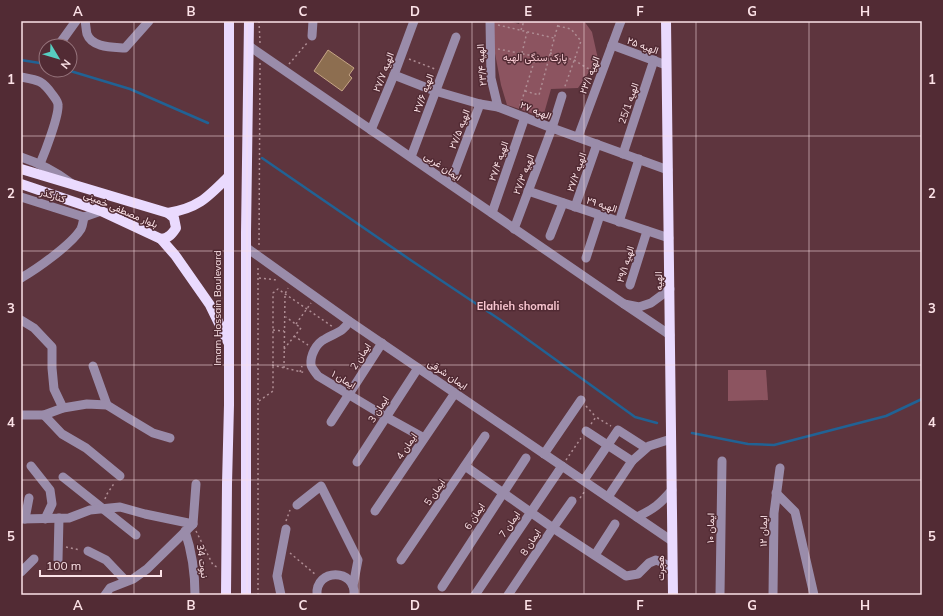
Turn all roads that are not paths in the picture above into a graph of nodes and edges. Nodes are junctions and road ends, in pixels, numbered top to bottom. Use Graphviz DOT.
graph roads {
  1 [pos="76,21"];
  2 [pos="85,21"];
  3 [pos="149,21"];
  4 [pos="229,21"];
  5 [pos="249,21"];
  6 [pos="312,21"];
  7 [pos="414,21"];
  8 [pos="621,21"];
  9 [pos="666,21"];
  10 [pos="490,22"];
  11 [pos="312,36"];
  12 [pos="456,37"];
  13 [pos="64,38"];
  14 [pos="612,45"];
  15 [pos="249,46"];
  16 [pos="654,60"];
  17 [pos="666,65"];
  18 [pos="394,75"];
  19 [pos="21,77"];
  20 [pos="435,91"];
  21 [pos="562,96"];
  22 [pos="480,104"];
  23 [pos="498,107"];
  24 [pos="525,117"];
  25 [pos="552,128"];
  26 [pos="372,130"];
  27 [pos="578,137"];
  28 [pos="597,144"];
  29 [pos="623,154"];
  30 [pos="21,157"];
  31 [pos="411,157"];
  32 [pos="639,159"];
  33 [pos="40,164"];
  34 [pos="21,169"];
  35 [pos="668,170"];
  36 [pos="229,176"];
  37 [pos="21,184"];
  38 [pos="450,184"];
  39 [pos="73,185"];
  40 [pos="528,190"];
  41 [pos="21,197"];
  42 [pos="562,203"];
  43 [pos="576,207"];
  44 [pos="101,211"];
  45 [pos="168,213"];
  46 [pos="492,213"];
  47 [pos="600,215"];
  48 [pos="84,217"];
  49 [pos="619,222"];
  50 [pos="514,229"];
  51 [pos="647,231"];
  52 [pos="550,236"];
  53 [pos="669,238"];
  54 [pos="161,239"];
  55 [pos="247,248"];
  56 [pos="586,258"];
  57 [pos="21,278"];
  58 [pos="630,285"];
  59 [pos="670,289"];
  60 [pos="624,304"];
  61 [pos="21,320"];
  62 [pos="349,321"];
  63 [pos="670,335"];
  64 [pos="229,343"];
  65 [pos="382,343"];
  66 [pos="93,366"];
  67 [pos="418,368"];
  68 [pos="455,393"];
  69 [pos="348,394"];
  70 [pos="581,400"];
  71 [pos="107,405"];
  72 [pos="63,408"];
  73 [pos="21,415"];
  74 [pos="44,415"];
  75 [pos="386,417"];
  76 [pos="332,422"];
  77 [pos="586,431"];
  78 [pos="485,436"];
  79 [pos="170,438"];
  80 [pos="424,438"];
  81 [pos="671,439"];
  82 [pos="608,445"];
  83 [pos="646,448"];
  84 [pos="544,454"];
  85 [pos="526,458"];
  86 [pos="632,461"];
  87 [pos="722,461"];
  88 [pos="357,462"];
  89 [pos="31,466"];
  90 [pos="464,466"];
  91 [pos="562,466"];
  92 [pos="780,468"];
  93 [pos="120,476"];
  94 [pos="63,477"];
  95 [pos="586,482"];
  96 [pos="196,484"];
  97 [pos="672,490"];
  98 [pos="502,493"];
  99 [pos="776,493"];
  100 [pos="608,497"];
  101 [pos="29,498"];
  102 [pos="572,501"];
  103 [pos="297,505"];
  104 [pos="101,509"];
  105 [pos="375,511"];
  106 [pos="530,512"];
  107 [pos="637,517"];
  108 [pos="59,518"];
  109 [pos="23,519"];
  110 [pos="45,519"];
  111 [pos="193,524"];
  112 [pos="614,524"];
  113 [pos="553,528"];
  114 [pos="286,529"];
  115 [pos="185,531"];
  116 [pos="136,535"];
  117 [pos="672,541"];
  118 [pos="88,551"];
  119 [pos="595,555"];
  120 [pos="34,559"];
  121 [pos="58,560"];
  122 [pos="401,560"];
  123 [pos="672,568"];
  124 [pos="21,572"];
  125 [pos="126,581"];
  126 [pos="442,587"];
  127 [pos="353,590"];
  128 [pos="105,595"];
  129 [pos="195,595"];
  130 [pos="226,595"];
  131 [pos="246,595"];
  132 [pos="281,595"];
  133 [pos="317,595"];
  134 [pos="475,595"];
  135 [pos="508,595"];
  136 [pos="673,595"];
  137 [pos="720,595"];
  138 [pos="772,595"];
  139 [pos="814,595"];
  1 -- 13 [label="street"];
  2 -- 3 [label="street"];
  4 -- 36 [label="main road, Imam Hossain Boulevard"];
  5 -- 15 [label="main road"];
  6 -- 11 [label="street"];
  7 -- 18 [label="street, الهیه ۲۷/۷"];
  8 -- 14 [label="street, الهیه ۲۳/۱"];
  9 -- 17 [label="main road, الهیه"];
  10 -- 23 [label="street, الهیه ۲۳/۴"];
  12 -- 20 [label="street, الهیه ۲۷/۶"];
  14 -- 16 [label="street, الهیه ۲۵"];
  14 -- 27 [label="street, الهیه ۲۳/۱"];
  15 -- 26 [label="street, ایمان غربی"];
  15 -- 55 [label="main road"];
  16 -- 17 [label="street, الهیه ۲۵"];
  16 -- 29 [label="street, الهیه 25/1"];
  17 -- 35 [label="main road, الهیه"];
  18 -- 20 [label="street, الهیه ۲۷"];
  18 -- 26 [label="street, الهیه ۲۷/۷"];
  19 -- 33 [label="street"];
  20 -- 22 [label="street, الهیه ۲۷"];
  20 -- 31 [label="street, الهیه ۲۷/۶"];
  21 -- 25 [label="street, الهیه ۲۷/۳"];
  22 -- 23 [label="street, الهیه ۲۷"];
  22 -- 38 [label="street, الهیه ۲۷/۵"];
  23 -- 24 [label="street, الهیه ۲۷"];
  24 -- 25 [label="street, الهیه ۲۷"];
  24 -- 46 [label="street, الهیه ۲۷/۴"];
  25 -- 27 [label="street, الهیه ۲۷"];
  25 -- 40 [label="street, الهیه ۲۷/۳"];
  26 -- 31 [label="street, ایمان غربی"];
  27 -- 28 [label="street, الهیه ۲۷"];
  28 -- 29 [label="street, الهیه ۲۷"];
  28 -- 43 [label="street, الهیه ۲۷/۲"];
  29 -- 32 [label="street, الهیه ۲۷"];
  30 -- 33 [label="street, کنارگذر"];
  31 -- 38 [label="street, ایمان غربی"];
  32 -- 35 [label="street, الهیه ۲۷"];
  32 -- 49 [label="street"];
  33 -- 39 [label="street, کنارگذر"];
  34 -- 39 [label="main road, بلوار مصطفی خمینی"];
  35 -- 53 [label="main road, الهیه"];
  36 -- 45 [label="main road, بلوار مصطفی خمینی"];
  36 -- 64 [label="main road, Imam Hossain Boulevard"];
  37 -- 44 [label="main road, بلوار مصطفی خمینی"];
  38 -- 46 [label="street, ایمان غربی"];
  39 -- 45 [label="main road, بلوار مصطفی خمینی"];
  40 -- 42 [label="street, الهیه ۲۹"];
  40 -- 50 [label="street, الهیه ۲۷/۳"];
  41 -- 48 [label="street, کنارگذر"];
  42 -- 43 [label="street, الهیه ۲۹"];
  42 -- 52 [label="street"];
  43 -- 47 [label="street, الهیه ۲۹"];
  44 -- 48 [label="street"];
  44 -- 54 [label="main road, بلوار مصطفی خمینی"];
  45 -- 54 [label="main road"];
  46 -- 50 [label="street, ایمان غربی"];
  47 -- 49 [label="street, الهیه ۲۹"];
  47 -- 56 [label="street"];
  48 -- 57 [label="street"];
  49 -- 51 [label="street, الهیه ۲۹"];
  50 -- 60 [label="street, ایمان غربی"];
  51 -- 53 [label="street, الهیه ۲۹"];
  51 -- 58 [label="street, الهیه ۲۹/۱"];
  53 -- 59 [label="main road, الهیه"];
  54 -- 64 [label="main road, بلوار مصطفی خمینی"];
  55 -- 62 [label="street, ایمان شرقی"];
  55 -- 131 [label="main road"];
  59 -- 60 [label="street"];
  59 -- 63 [label="main road, الهیه"];
  60 -- 63 [label="street, ایمان غربی"];
  61 -- 72 [label="street"];
  62 -- 65 [label="street, ایمان شرقی"];
  62 -- 69 [label="street, ایمان ۱"];
  63 -- 81 [label="main road, الهیه"];
  64 -- 130 [label="main road, Imam Hossain Boulevard"];
  65 -- 67 [label="street, ایمان شرقی"];
  65 -- 69 [label="street, ایمان 2"];
  66 -- 71 [label="street"];
  67 -- 68 [label="street, ایمان شرقی"];
  67 -- 75 [label="street, ایمان 3"];
  68 -- 80 [label="street, ایمان 4"];
  68 -- 84 [label="street, ایمان شرقی"];
  69 -- 75 [label="street, ایمان ۱"];
  69 -- 76 [label="street, ایمان 2"];
  70 -- 84 [label="street"];
  71 -- 72 [label="street"];
  71 -- 79 [label="street"];
  72 -- 74 [label="street"];
  73 -- 74 [label="street"];
  74 -- 93 [label="street"];
  75 -- 80 [label="street, ایمان ۱"];
  75 -- 88 [label="street, ایمان 3"];
  77 -- 82 [label="street"];
  78 -- 90 [label="street, ایمان 5"];
  80 -- 105 [label="street, ایمان 4"];
  81 -- 83 [label="street"];
  81 -- 97 [label="main road, الهیه"];
  82 -- 83 [label="street"];
  82 -- 86 [label="street"];
  82 -- 95 [label="street"];
  83 -- 86 [label="street"];
  84 -- 91 [label="street, ایمان شرقی"];
  85 -- 98 [label="street, ایمان 6"];
  86 -- 100 [label="street"];
  87 -- 137 [label="street, ایمان ۱۰"];
  89 -- 110 [label="street"];
  90 -- 98 [label="street"];
  90 -- 122 [label="street, ایمان 5"];
  91 -- 95 [label="street, ایمان شرقی"];
  91 -- 106 [label="street, ایمان 7"];
  92 -- 99 [label="street, ایمان ۱۲"];
  94 -- 104 [label="street"];
  95 -- 100 [label="street, ایمان شرقی"];
  96 -- 111 [label="street"];
  97 -- 107 [label="street"];
  97 -- 117 [label="main road, الهیه"];
  98 -- 106 [label="street"];
  98 -- 126 [label="street, ایمان 6"];
  99 -- 138 [label="street, ایمان ۱۲"];
  99 -- 139 [label="street"];
  100 -- 107 [label="street, ایمان شرقی"];
  101 -- 109 [label="street"];
  102 -- 113 [label="street, ایمان 8"];
  103 -- 127 [label="street"];
  104 -- 108 [label="street"];
  104 -- 111 [label="street"];
  104 -- 116 [label="street"];
  106 -- 113 [label="street"];
  106 -- 134 [label="street, ایمان 7"];
  107 -- 117 [label="street, ایمان شرقی"];
  108 -- 110 [label="street"];
  108 -- 121 [label="street"];
  109 -- 110 [label="street"];
  111 -- 115 [label="street"];
  112 -- 119 [label="street"];
  113 -- 119 [label="street"];
  113 -- 135 [label="street, ایمان 8"];
  114 -- 132 [label="street"];
  115 -- 125 [label="street"];
  115 -- 129 [label="street, نبوت 34"];
  117 -- 123 [label="main road, هجرت"];
  118 -- 125 [label="street"];
  119 -- 123 [label="street"];
  120 -- 124 [label="street"];
  123 -- 136 [label="main road, هجرت"];
  125 -- 128 [label="street"];
  127 -- 133 [label="street"];
}
